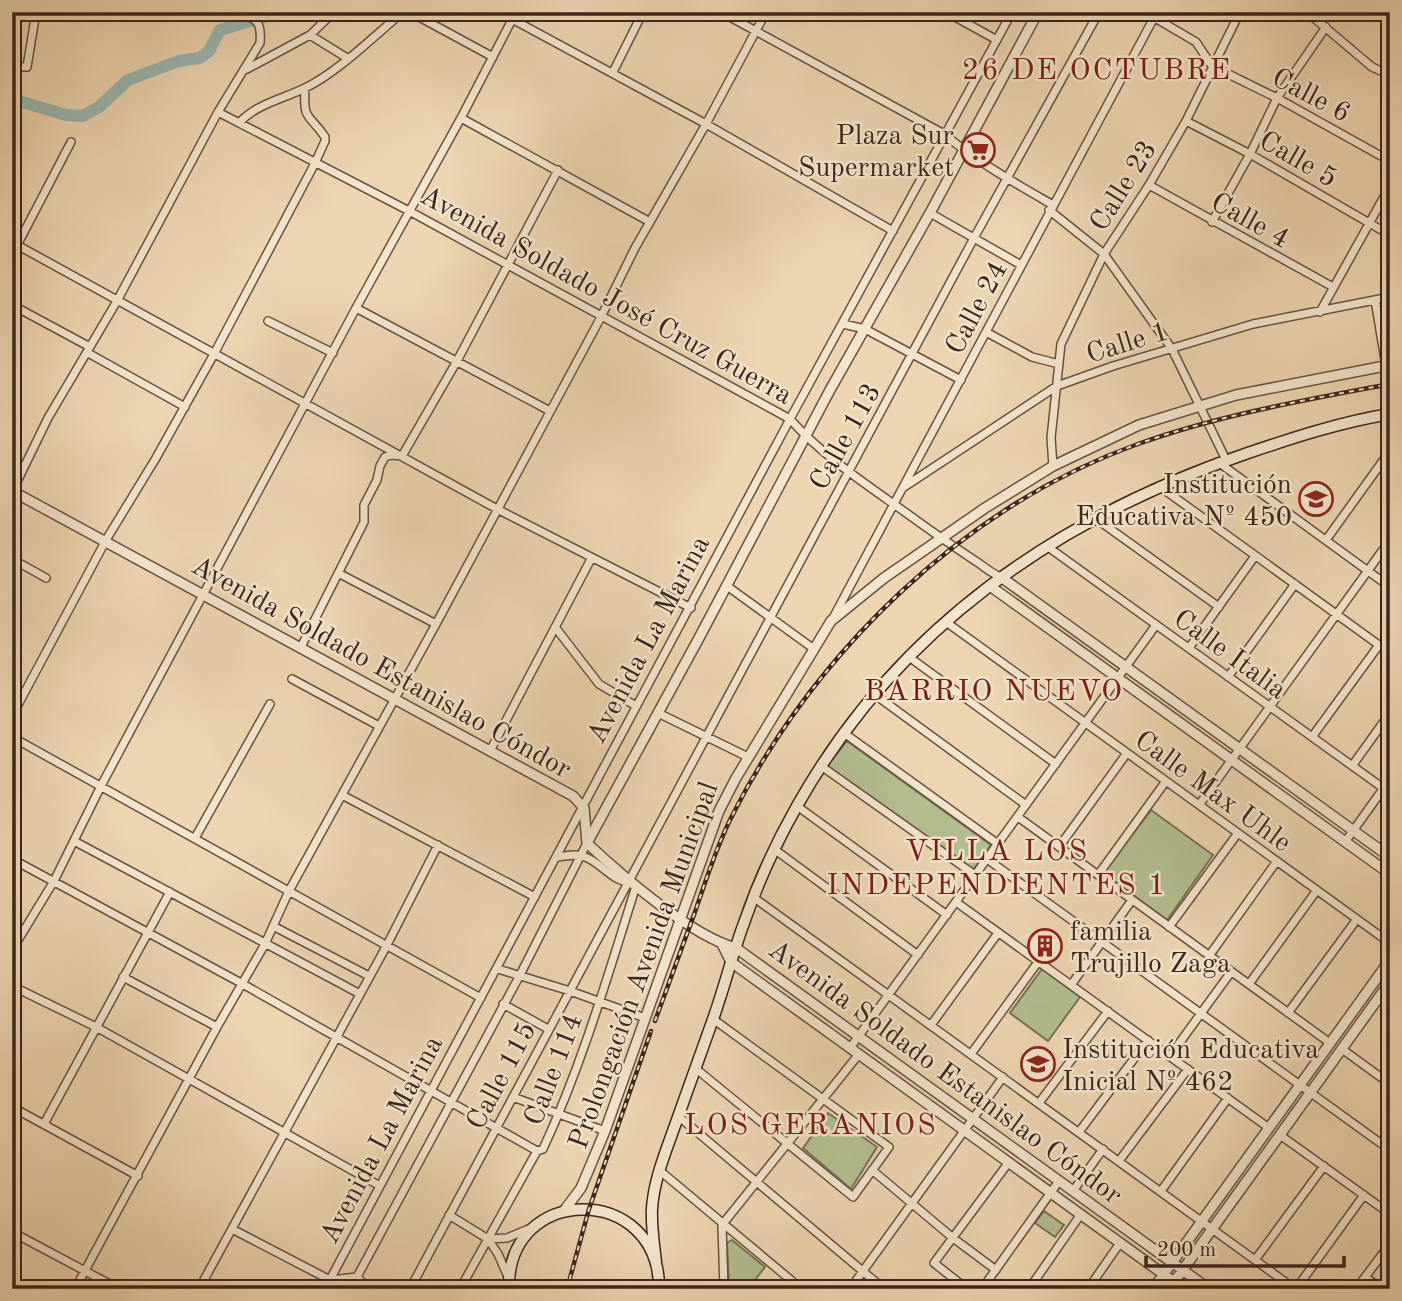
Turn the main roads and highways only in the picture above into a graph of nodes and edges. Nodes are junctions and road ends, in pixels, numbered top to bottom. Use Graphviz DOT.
graph roads {
  1 [pos="1390,414"];
  2 [pos="656,1262"];
  3 [pos="509,1284"];
  4 [pos="659,1289"];
  1 -- 2 [label="main road, Prolongación Avenida Municipal"];
  2 -- 3 [label="main road, Prolongación Avenida Municipal"];
  2 -- 4 [label="main road, Prolongación Avenida Municipal"];
}
